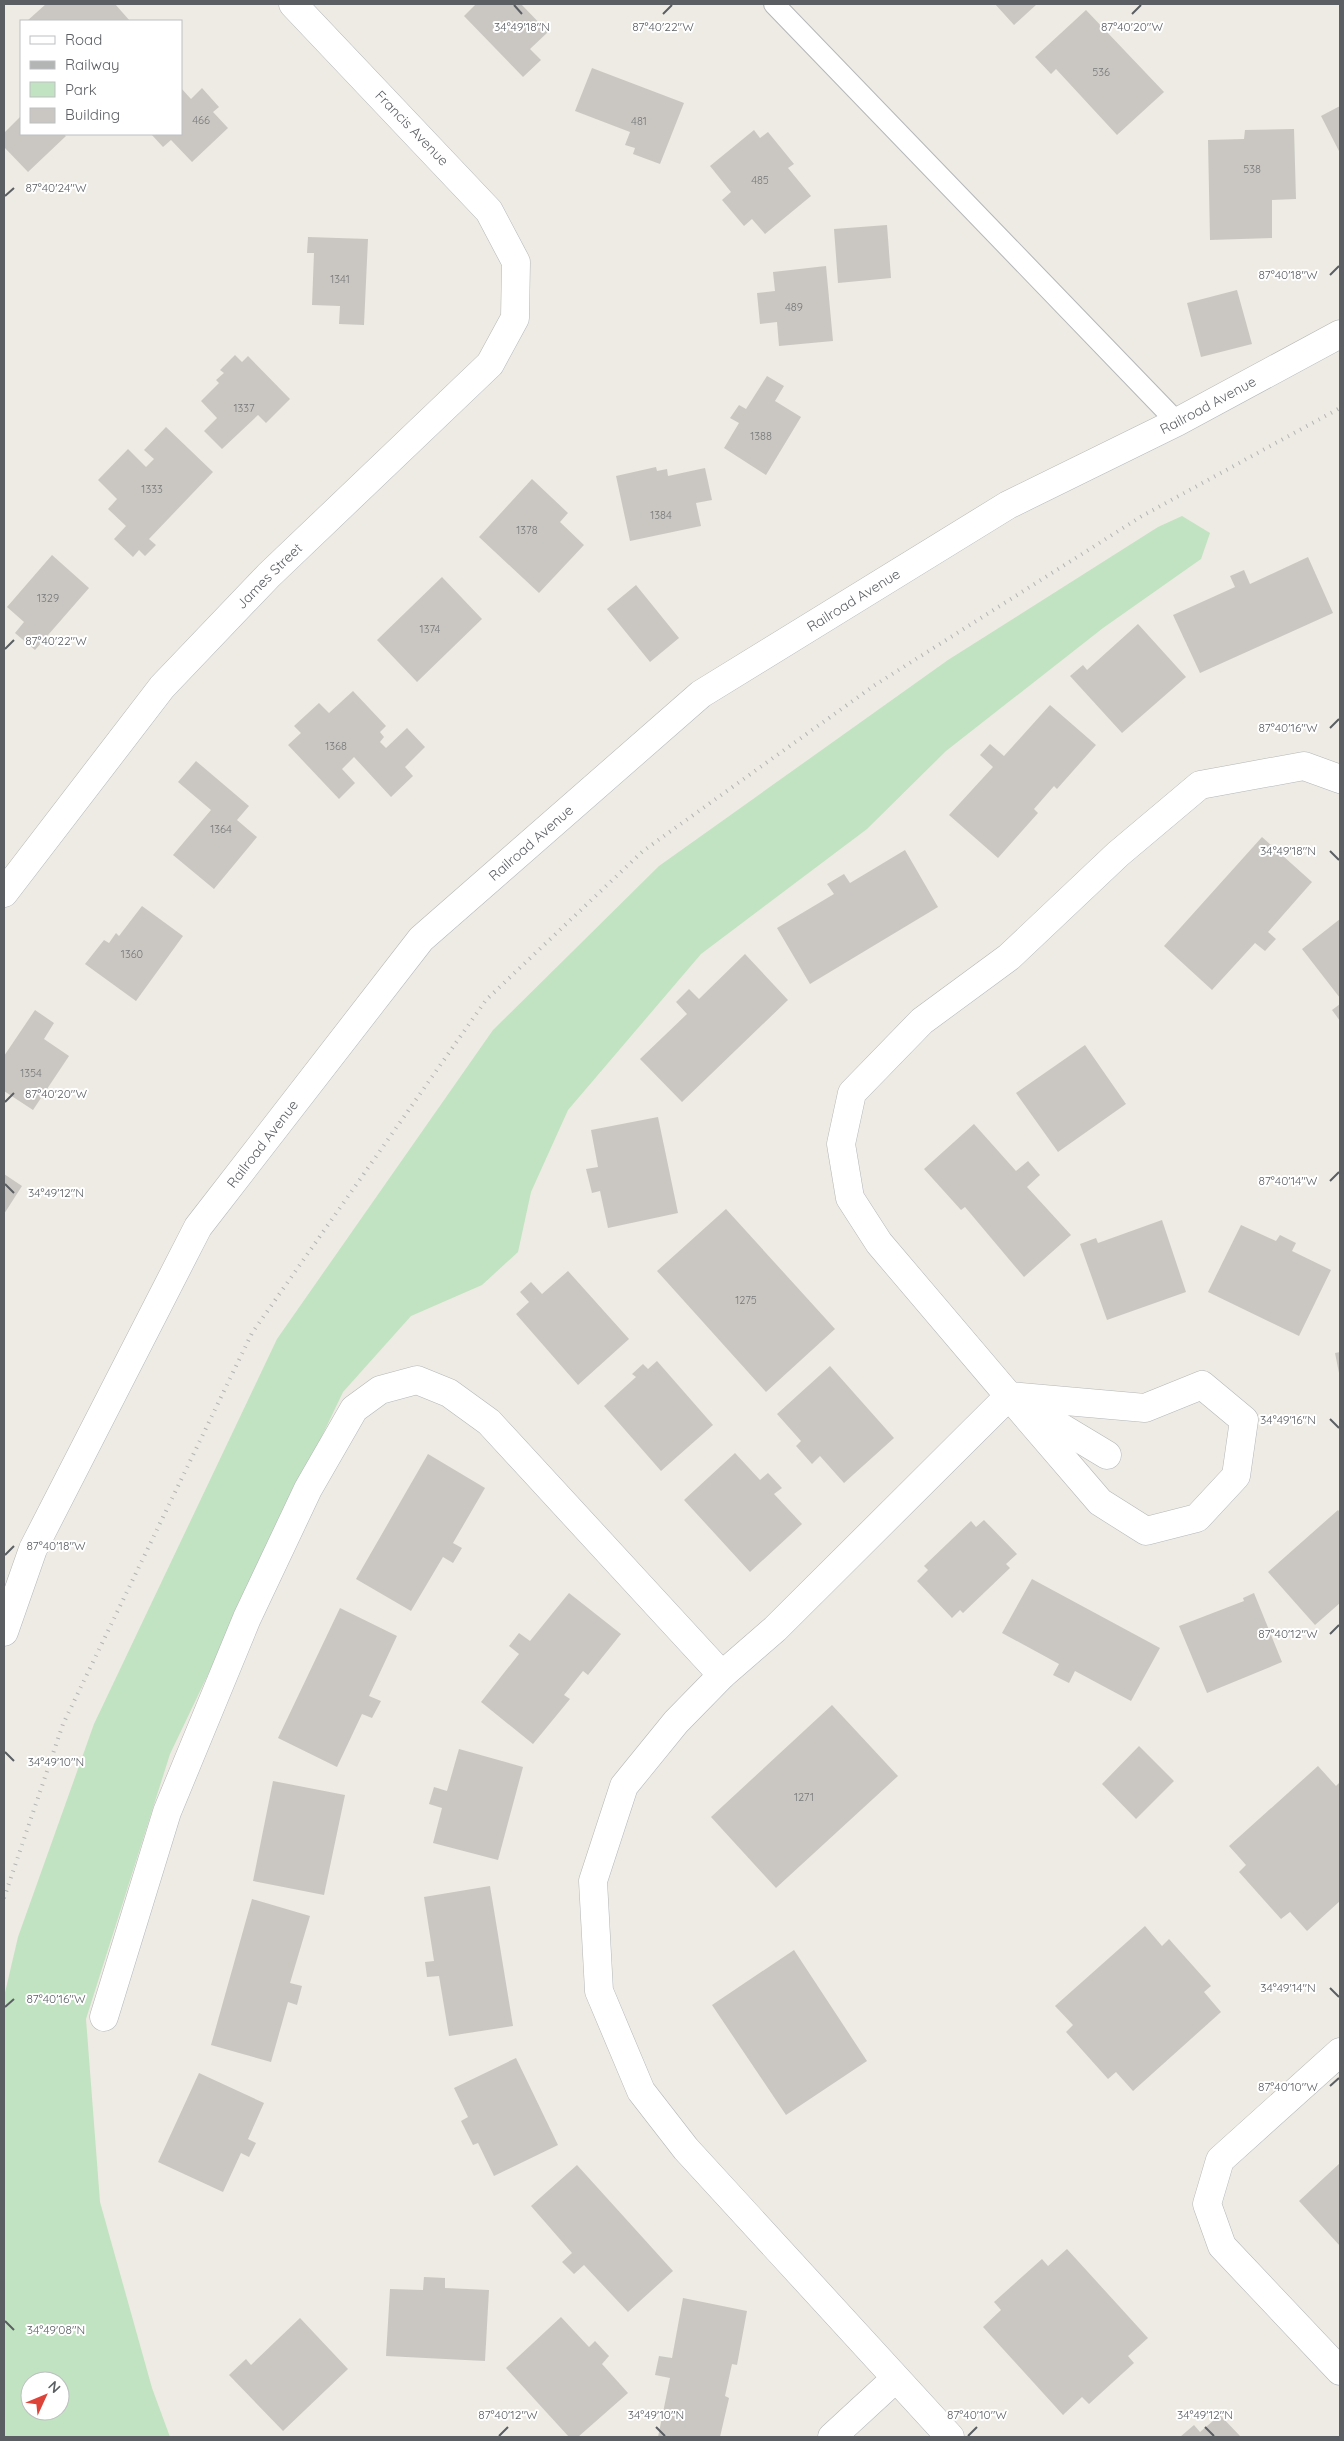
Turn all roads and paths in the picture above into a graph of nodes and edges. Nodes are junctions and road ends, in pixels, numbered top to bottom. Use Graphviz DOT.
graph roads {
  1 [pos="293,4"];
  2 [pos="774,4"];
  3 [pos="516,262"];
  4 [pos="1340,334"];
  5 [pos="1177,422"];
  6 [pos="1340,779"];
  7 [pos="4,893"];
  8 [pos="1009,1396"];
  9 [pos="1107,1455"];
  10 [pos="4,1632"];
  11 [pos="722,1675"];
  12 [pos="104,2017"];
  13 [pos="1340,2052"];
  14 [pos="1340,2371"];
  15 [pos="895,2379"];
  16 [pos="832,2437"];
  17 [pos="950,2437"];
  1 -- 3 [label="street, Francis Avenue"];
  2 -- 5 [label="lane"];
  3 -- 7 [label="street, James Street"];
  4 -- 5 [label="street, Railroad Avenue"];
  5 -- 10 [label="street, Railroad Avenue"];
  6 -- 8 [label="street"];
  8 -- 8 [label="street"];
  8 -- 9 [label="street"];
  8 -- 11 [label="street"];
  11 -- 12 [label="street"];
  11 -- 15 [label="street"];
  13 -- 14 [label="street"];
  15 -- 16 [label="street"];
  15 -- 17 [label="street"];
}
